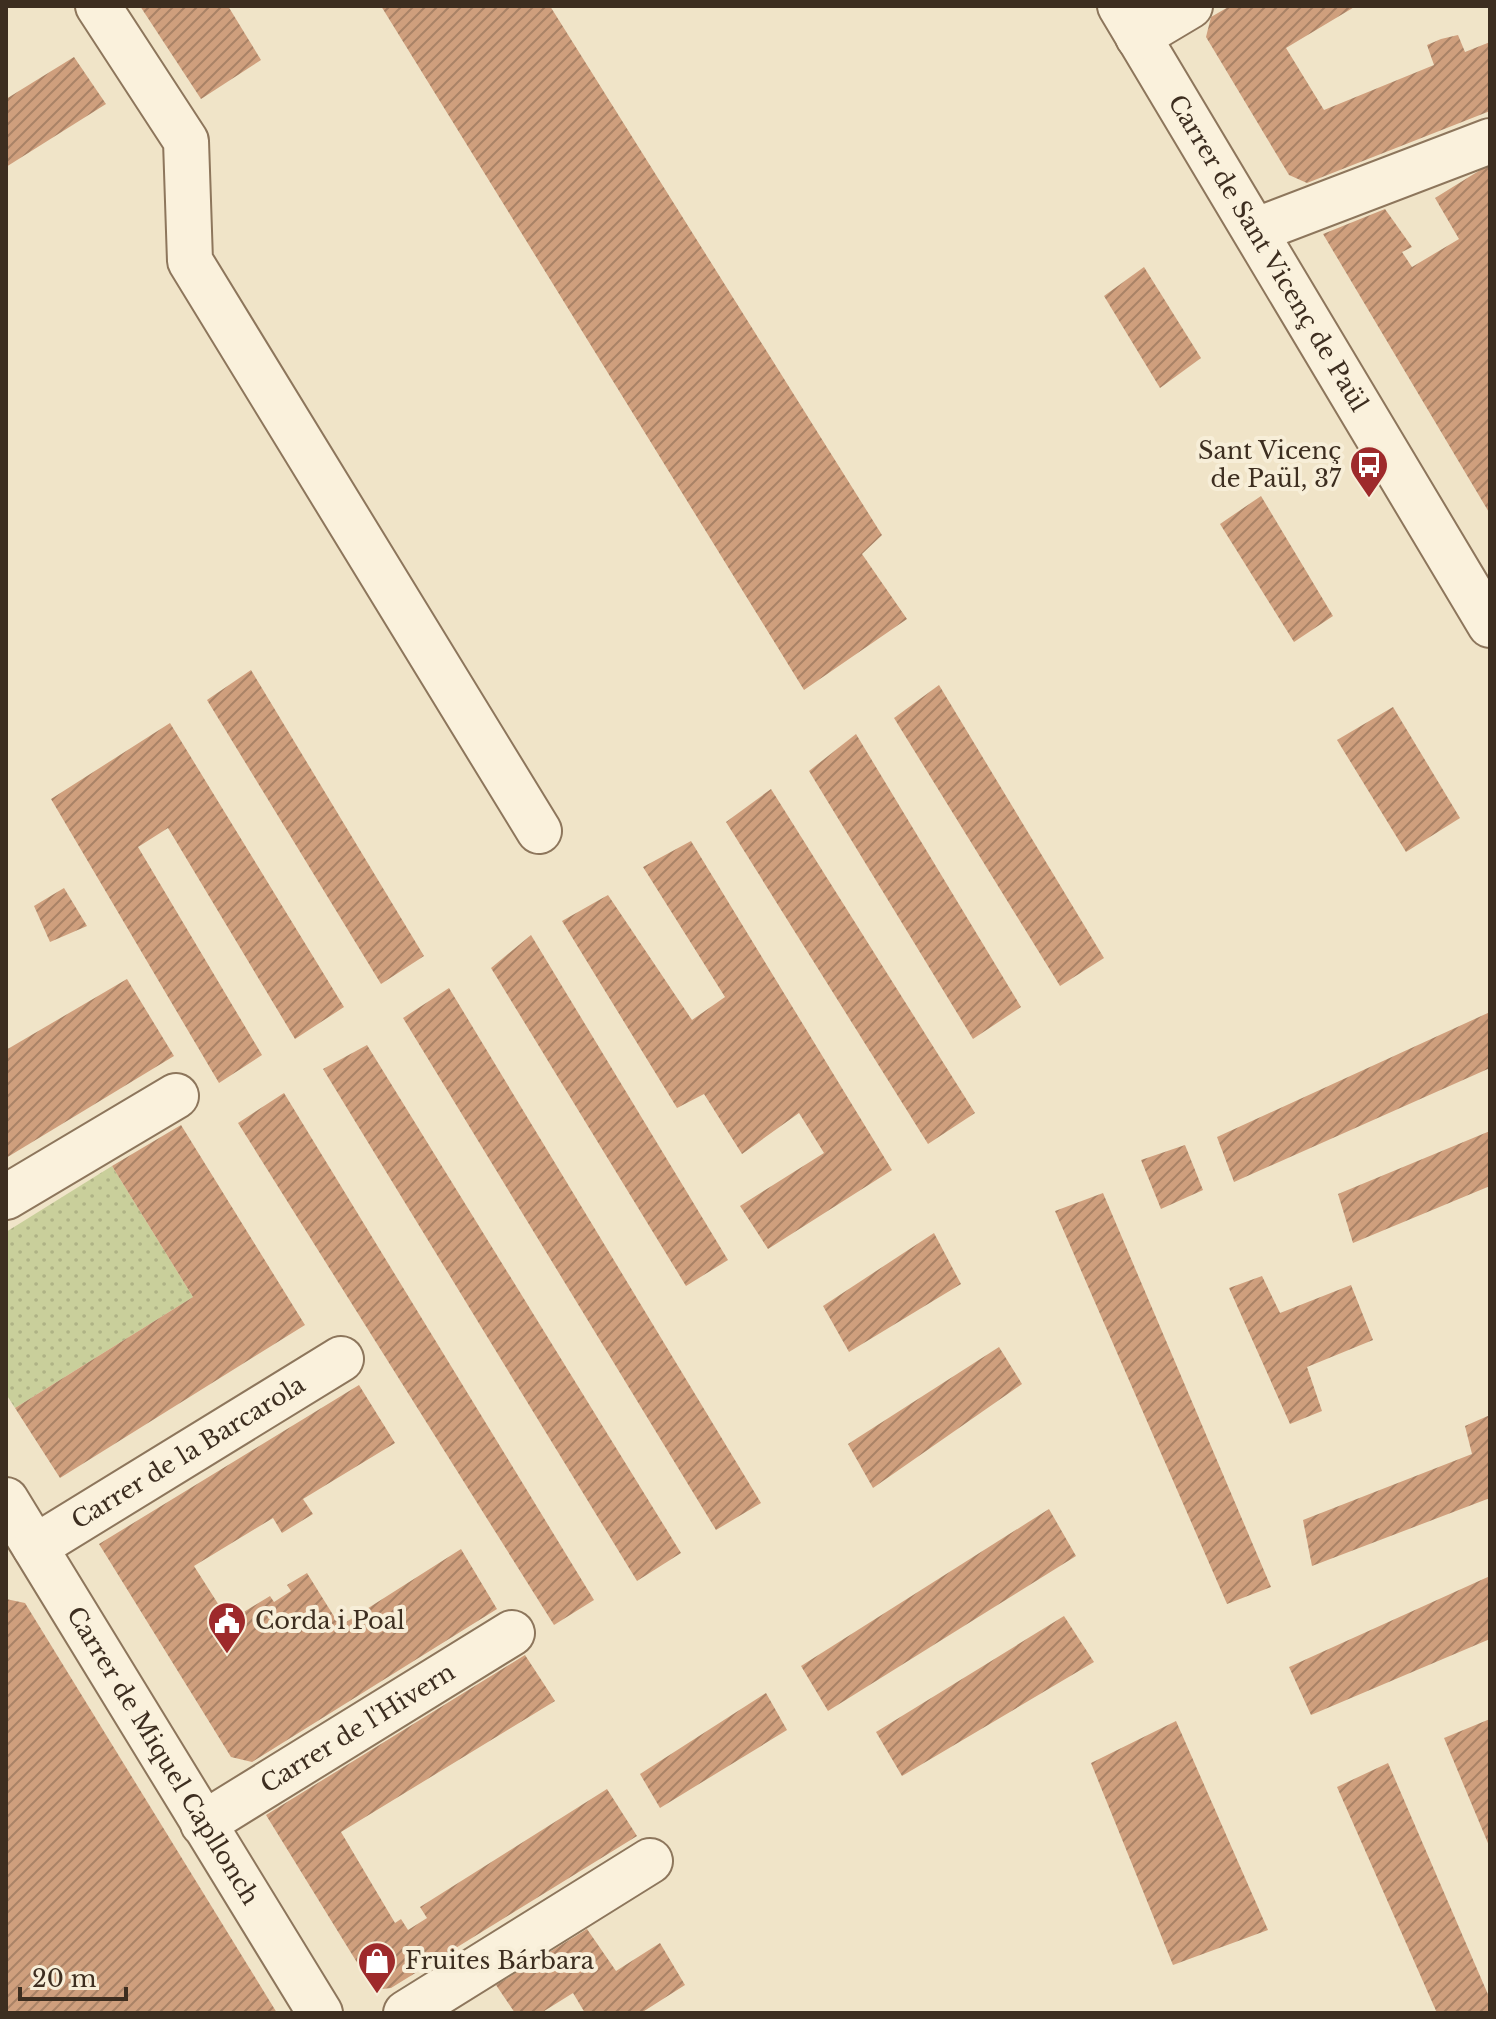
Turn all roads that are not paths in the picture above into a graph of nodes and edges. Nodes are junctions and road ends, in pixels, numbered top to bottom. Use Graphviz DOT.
graph roads {
  1 [pos="98,6"];
  2 [pos="1190,6"];
  3 [pos="1129,22"];
  4 [pos="1490,141"];
  5 [pos="1257,230"];
  6 [pos="1490,625"];
  7 [pos="539,831"];
  8 [pos="176,1096"];
  9 [pos="6,1197"];
  10 [pos="341,1359"];
  11 [pos="6,1500"];
  12 [pos="23,1546"];
  13 [pos="512,1633"];
  14 [pos="203,1824"];
  15 [pos="650,1861"];
  16 [pos="320,2013"];
  17 [pos="406,2013"];
  1 -- 7 [label="street"];
  2 -- 3 [label="street"];
  3 -- 5 [label="street, Carrer de Sant Vicenç de Paül"];
  4 -- 5 [label="street"];
  5 -- 6 [label="street, Carrer de Sant Vicenç de Paül"];
  8 -- 9 [label="street"];
  10 -- 12 [label="street, Carrer de la Barcarola"];
  11 -- 12 [label="street, Carrer de Miquel Capllonch"];
  12 -- 14 [label="street, Carrer de Miquel Capllonch"];
  13 -- 14 [label="street, Carrer de l'Hivern"];
  14 -- 16 [label="street, Carrer de Miquel Capllonch"];
  15 -- 17 [label="street"];
}
